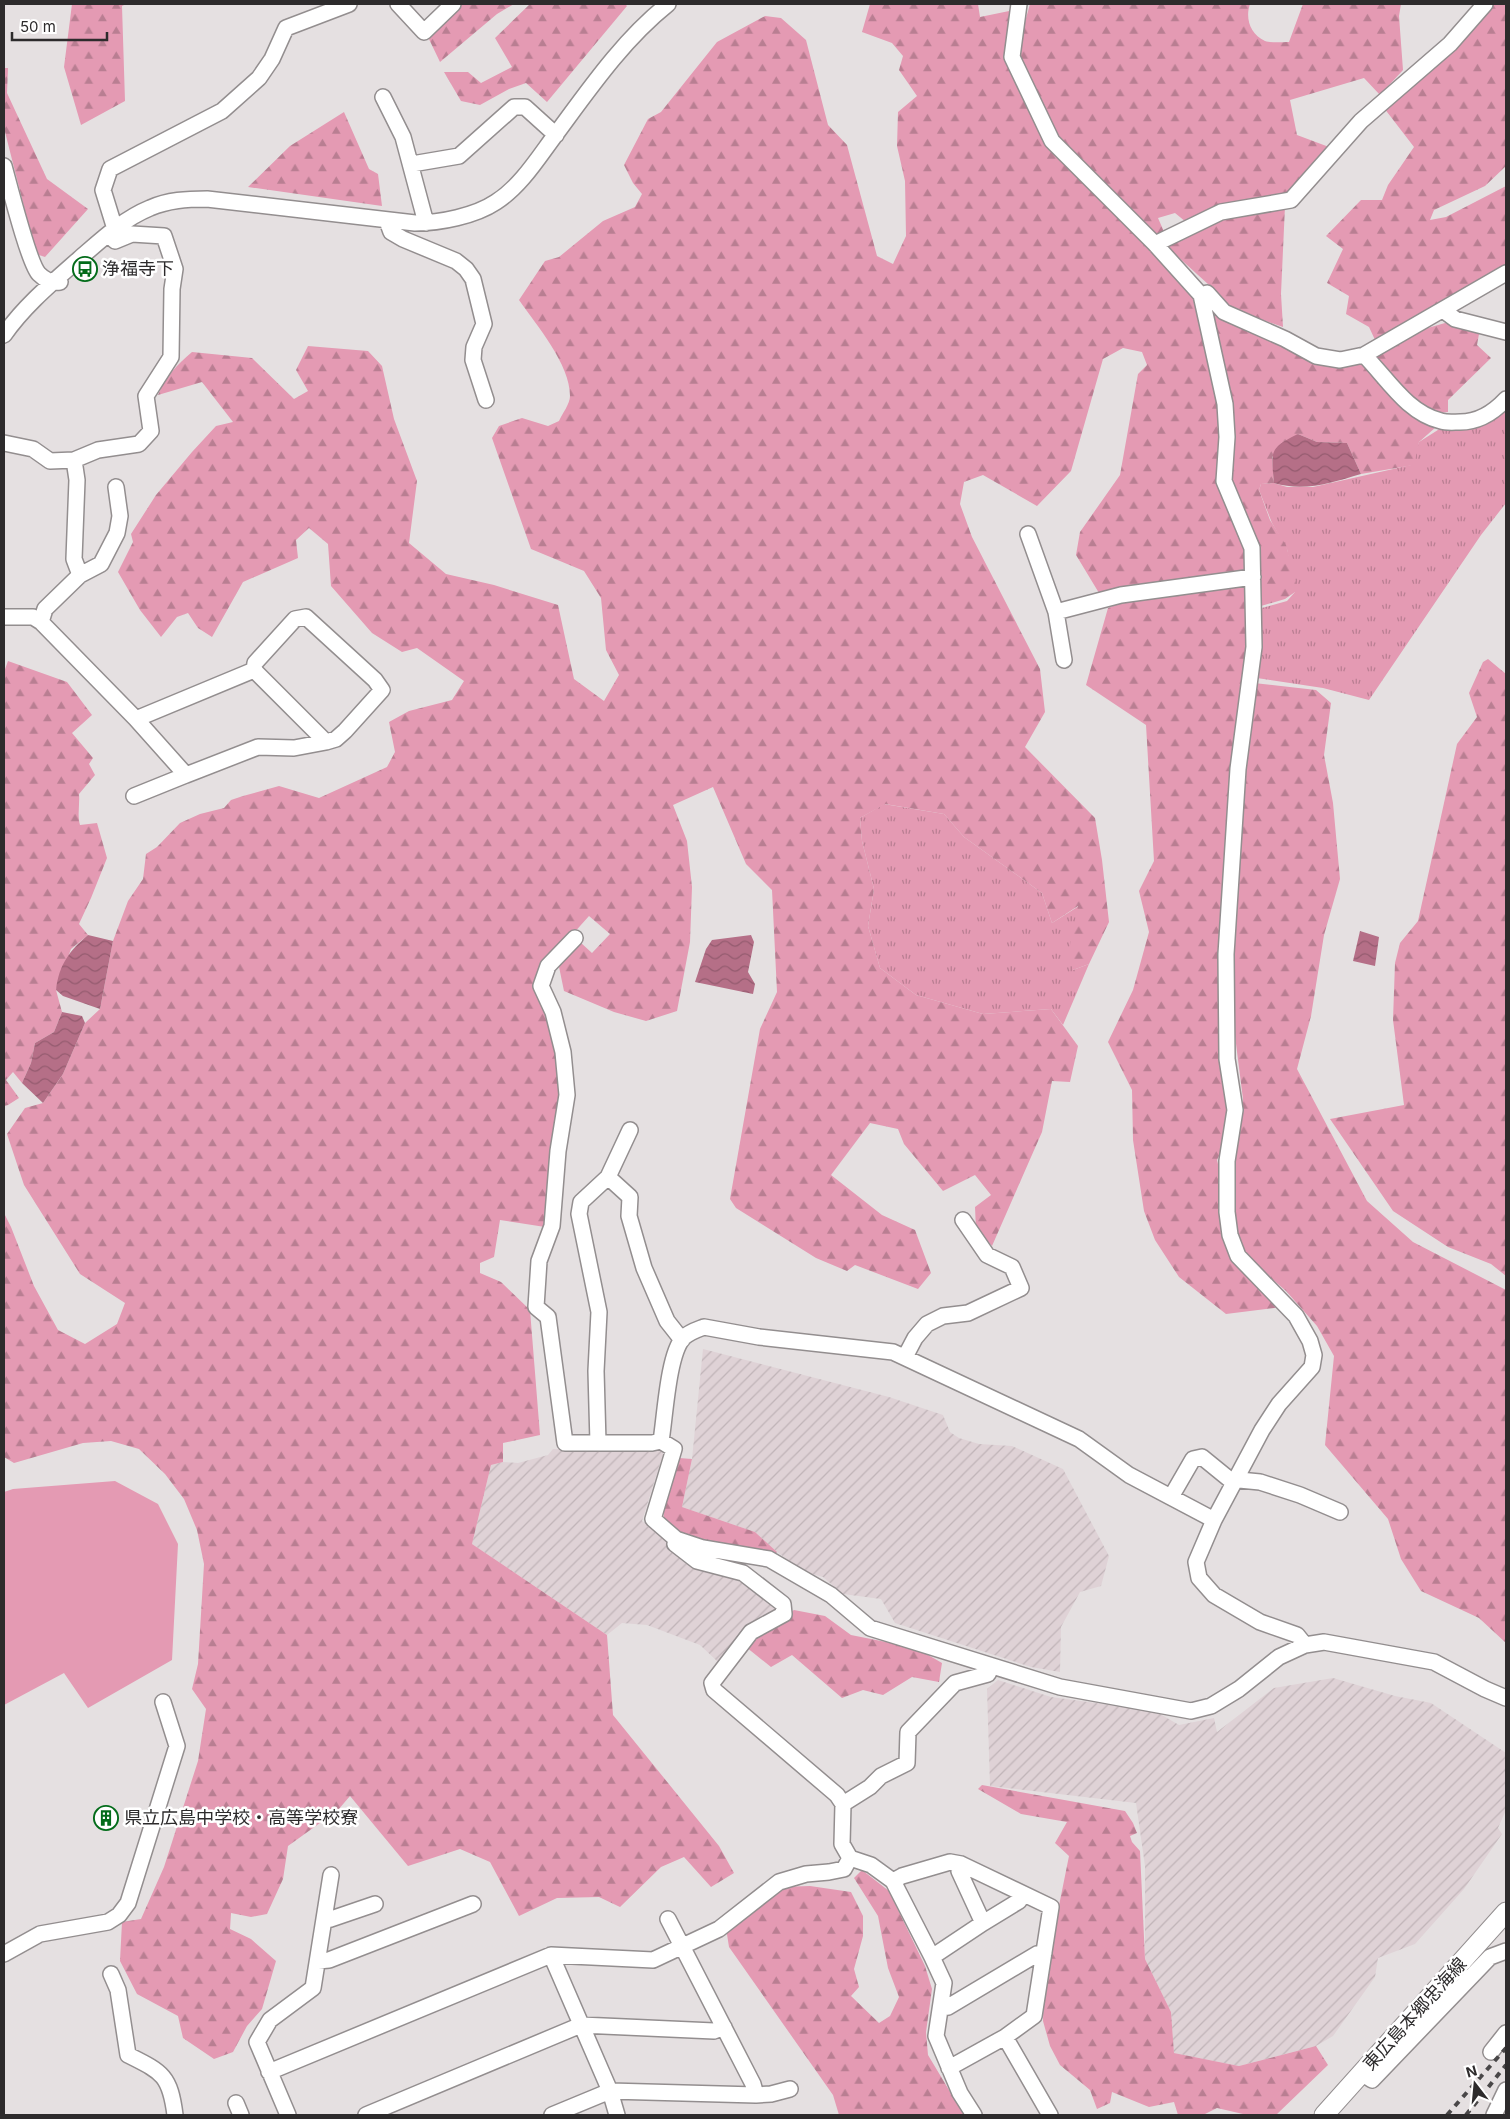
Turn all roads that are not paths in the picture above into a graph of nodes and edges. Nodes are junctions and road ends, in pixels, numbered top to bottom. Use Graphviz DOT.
graph roads {
  1 [pos="349,4"];
  2 [pos="398,4"];
  3 [pos="452,4"];
  4 [pos="668,4"];
  5 [pos="1019,4"];
  6 [pos="1485,4"];
  7 [pos="383,97"];
  8 [pos="556,134"];
  9 [pos="412,164"];
  10 [pos="4,166"];
  11 [pos="387,221"];
  12 [pos="426,223"];
  13 [pos="115,235"];
  14 [pos="1155,244"];
  15 [pos="1506,273"];
  16 [pos="52,283"];
  17 [pos="1201,295"];
  18 [pos="1443,310"];
  19 [pos="1506,332"];
  20 [pos="4,335"];
  21 [pos="1364,354"];
  22 [pos="1506,399"];
  23 [pos="486,400"];
  24 [pos="4,443"];
  25 [pos="74,460"];
  26 [pos="116,487"];
  27 [pos="1028,534"];
  28 [pos="80,575"];
  29 [pos="1253,578"];
  30 [pos="1056,612"];
  31 [pos="4,617"];
  32 [pos="41,622"];
  33 [pos="1064,660"];
  34 [pos="254,670"];
  35 [pos="136,719"];
  36 [pos="326,742"];
  37 [pos="186,775"];
  38 [pos="134,796"];
  39 [pos="575,938"];
  40 [pos="630,1130"];
  41 [pos="608,1177"];
  42 [pos="963,1220"];
  43 [pos="682,1340"];
  44 [pos="904,1357"];
  45 [pos="661,1441"];
  46 [pos="598,1443"];
  47 [pos="1236,1479"];
  48 [pos="1171,1497"];
  49 [pos="1340,1512"];
  50 [pos="1214,1520"];
  51 [pos="676,1539"];
  52 [pos="1305,1645"];
  53 [pos="992,1666"];
  54 [pos="1506,1698"];
  55 [pos="162,1702"];
  56 [pos="843,1804"];
  57 [pos="850,1858"];
  58 [pos="961,1864"];
  59 [pos="331,1876"];
  60 [pos="893,1881"];
  61 [pos="1023,1894"];
  62 [pos="375,1904"];
  63 [pos="473,1904"];
  64 [pos="1506,1912"];
  65 [pos="668,1919"];
  66 [pos="324,1920"];
  67 [pos="983,1923"];
  68 [pos="682,1948"];
  69 [pos="1506,1951"];
  70 [pos="4,1954"];
  71 [pos="1044,1954"];
  72 [pos="551,1955"];
  73 [pos="932,1956"];
  74 [pos="318,1961"];
  75 [pos="111,1974"];
  76 [pos="941,2008"];
  77 [pos="582,2025"];
  78 [pos="724,2027"];
  79 [pos="1506,2033"];
  80 [pos="1005,2037"];
  81 [pos="1491,2052"];
  82 [pos="949,2068"];
  83 [pos="269,2072"];
  84 [pos="1361,2073"];
  85 [pos="790,2089"];
  86 [pos="1506,2090"];
  87 [pos="610,2091"];
  88 [pos="756,2095"];
  89 [pos="175,2115"];
  90 [pos="288,2115"];
  91 [pos="366,2115"];
  92 [pos="552,2115"];
  93 [pos="617,2115"];
  94 [pos="974,2115"];
  95 [pos="1050,2115"];
  96 [pos="1324,2115"];
  97 [pos="1494,2115"];
  1 -- 13 [label="street"];
  2 -- 3 [label="street"];
  4 -- 8 [label="street"];
  5 -- 14 [label="street"];
  6 -- 14 [label="street"];
  7 -- 9 [label="street"];
  8 -- 9 [label="street"];
  8 -- 12 [label="street"];
  9 -- 12 [label="street"];
  10 -- 16 [label="street"];
  11 -- 12 [label="street"];
  11 -- 13 [label="street"];
  11 -- 23 [label="street"];
  13 -- 16 [label="street"];
  13 -- 25 [label="street"];
  14 -- 17 [label="street"];
  15 -- 18 [label="street"];
  16 -- 20 [label="street"];
  17 -- 21 [label="street"];
  17 -- 29 [label="street"];
  18 -- 19 [label="street"];
  18 -- 21 [label="street"];
  21 -- 22 [label="street"];
  24 -- 25 [label="street"];
  25 -- 28 [label="street"];
  26 -- 28 [label="street"];
  27 -- 30 [label="street"];
  28 -- 32 [label="street"];
  29 -- 30 [label="street"];
  29 -- 47 [label="street"];
  30 -- 33 [label="street"];
  31 -- 32 [label="street"];
  32 -- 35 [label="street"];
  34 -- 35 [label="street"];
  34 -- 36 [label="street"];
  34 -- 36 [label="street"];
  35 -- 37 [label="street"];
  36 -- 37 [label="street"];
  37 -- 38 [label="street"];
  39 -- 46 [label="street"];
  40 -- 41 [label="street"];
  41 -- 43 [label="street"];
  41 -- 46 [label="street"];
  42 -- 44 [label="street"];
  43 -- 44 [label="street"];
  43 -- 45 [label="street"];
  44 -- 48 [label="street"];
  45 -- 46 [label="street"];
  45 -- 51 [label="street"];
  47 -- 48 [label="street"];
  47 -- 49 [label="street"];
  47 -- 50 [label="street"];
  48 -- 50 [label="street"];
  50 -- 52 [label="street"];
  51 -- 53 [label="street"];
  51 -- 56 [label="street"];
  52 -- 53 [label="street"];
  52 -- 54 [label="street"];
  53 -- 56 [label="street"];
  55 -- 70 [label="street"];
  56 -- 57 [label="street"];
  57 -- 60 [label="street"];
  57 -- 68 [label="street"];
  58 -- 60 [label="street"];
  58 -- 61 [label="street"];
  58 -- 67 [label="street"];
  59 -- 66 [label="street"];
  60 -- 73 [label="street"];
  61 -- 67 [label="street"];
  61 -- 71 [label="street"];
  62 -- 66 [label="street"];
  63 -- 74 [label="street"];
  64 -- 84 [label="main road, 東広島本郷忠海線"];
  65 -- 68 [label="street"];
  66 -- 74 [label="street"];
  67 -- 73 [label="street"];
  68 -- 72 [label="street"];
  68 -- 78 [label="street"];
  69 -- 84 [label="street"];
  71 -- 76 [label="street"];
  71 -- 80 [label="street"];
  72 -- 77 [label="street"];
  72 -- 83 [label="street"];
  73 -- 76 [label="street"];
  74 -- 83 [label="street"];
  75 -- 89 [label="street"];
  76 -- 82 [label="street"];
  77 -- 78 [label="street"];
  77 -- 87 [label="street"];
  77 -- 91 [label="street"];
  78 -- 88 [label="street"];
  79 -- 81 [label="street"];
  80 -- 82 [label="street"];
  80 -- 95 [label="street"];
  82 -- 94 [label="street"];
  83 -- 90 [label="street"];
  84 -- 96 [label="main road, 東広島本郷忠海線"];
  85 -- 88 [label="street"];
  86 -- 97 [label="street"];
  87 -- 88 [label="street"];
  87 -- 92 [label="street"];
  87 -- 93 [label="street"];
}
